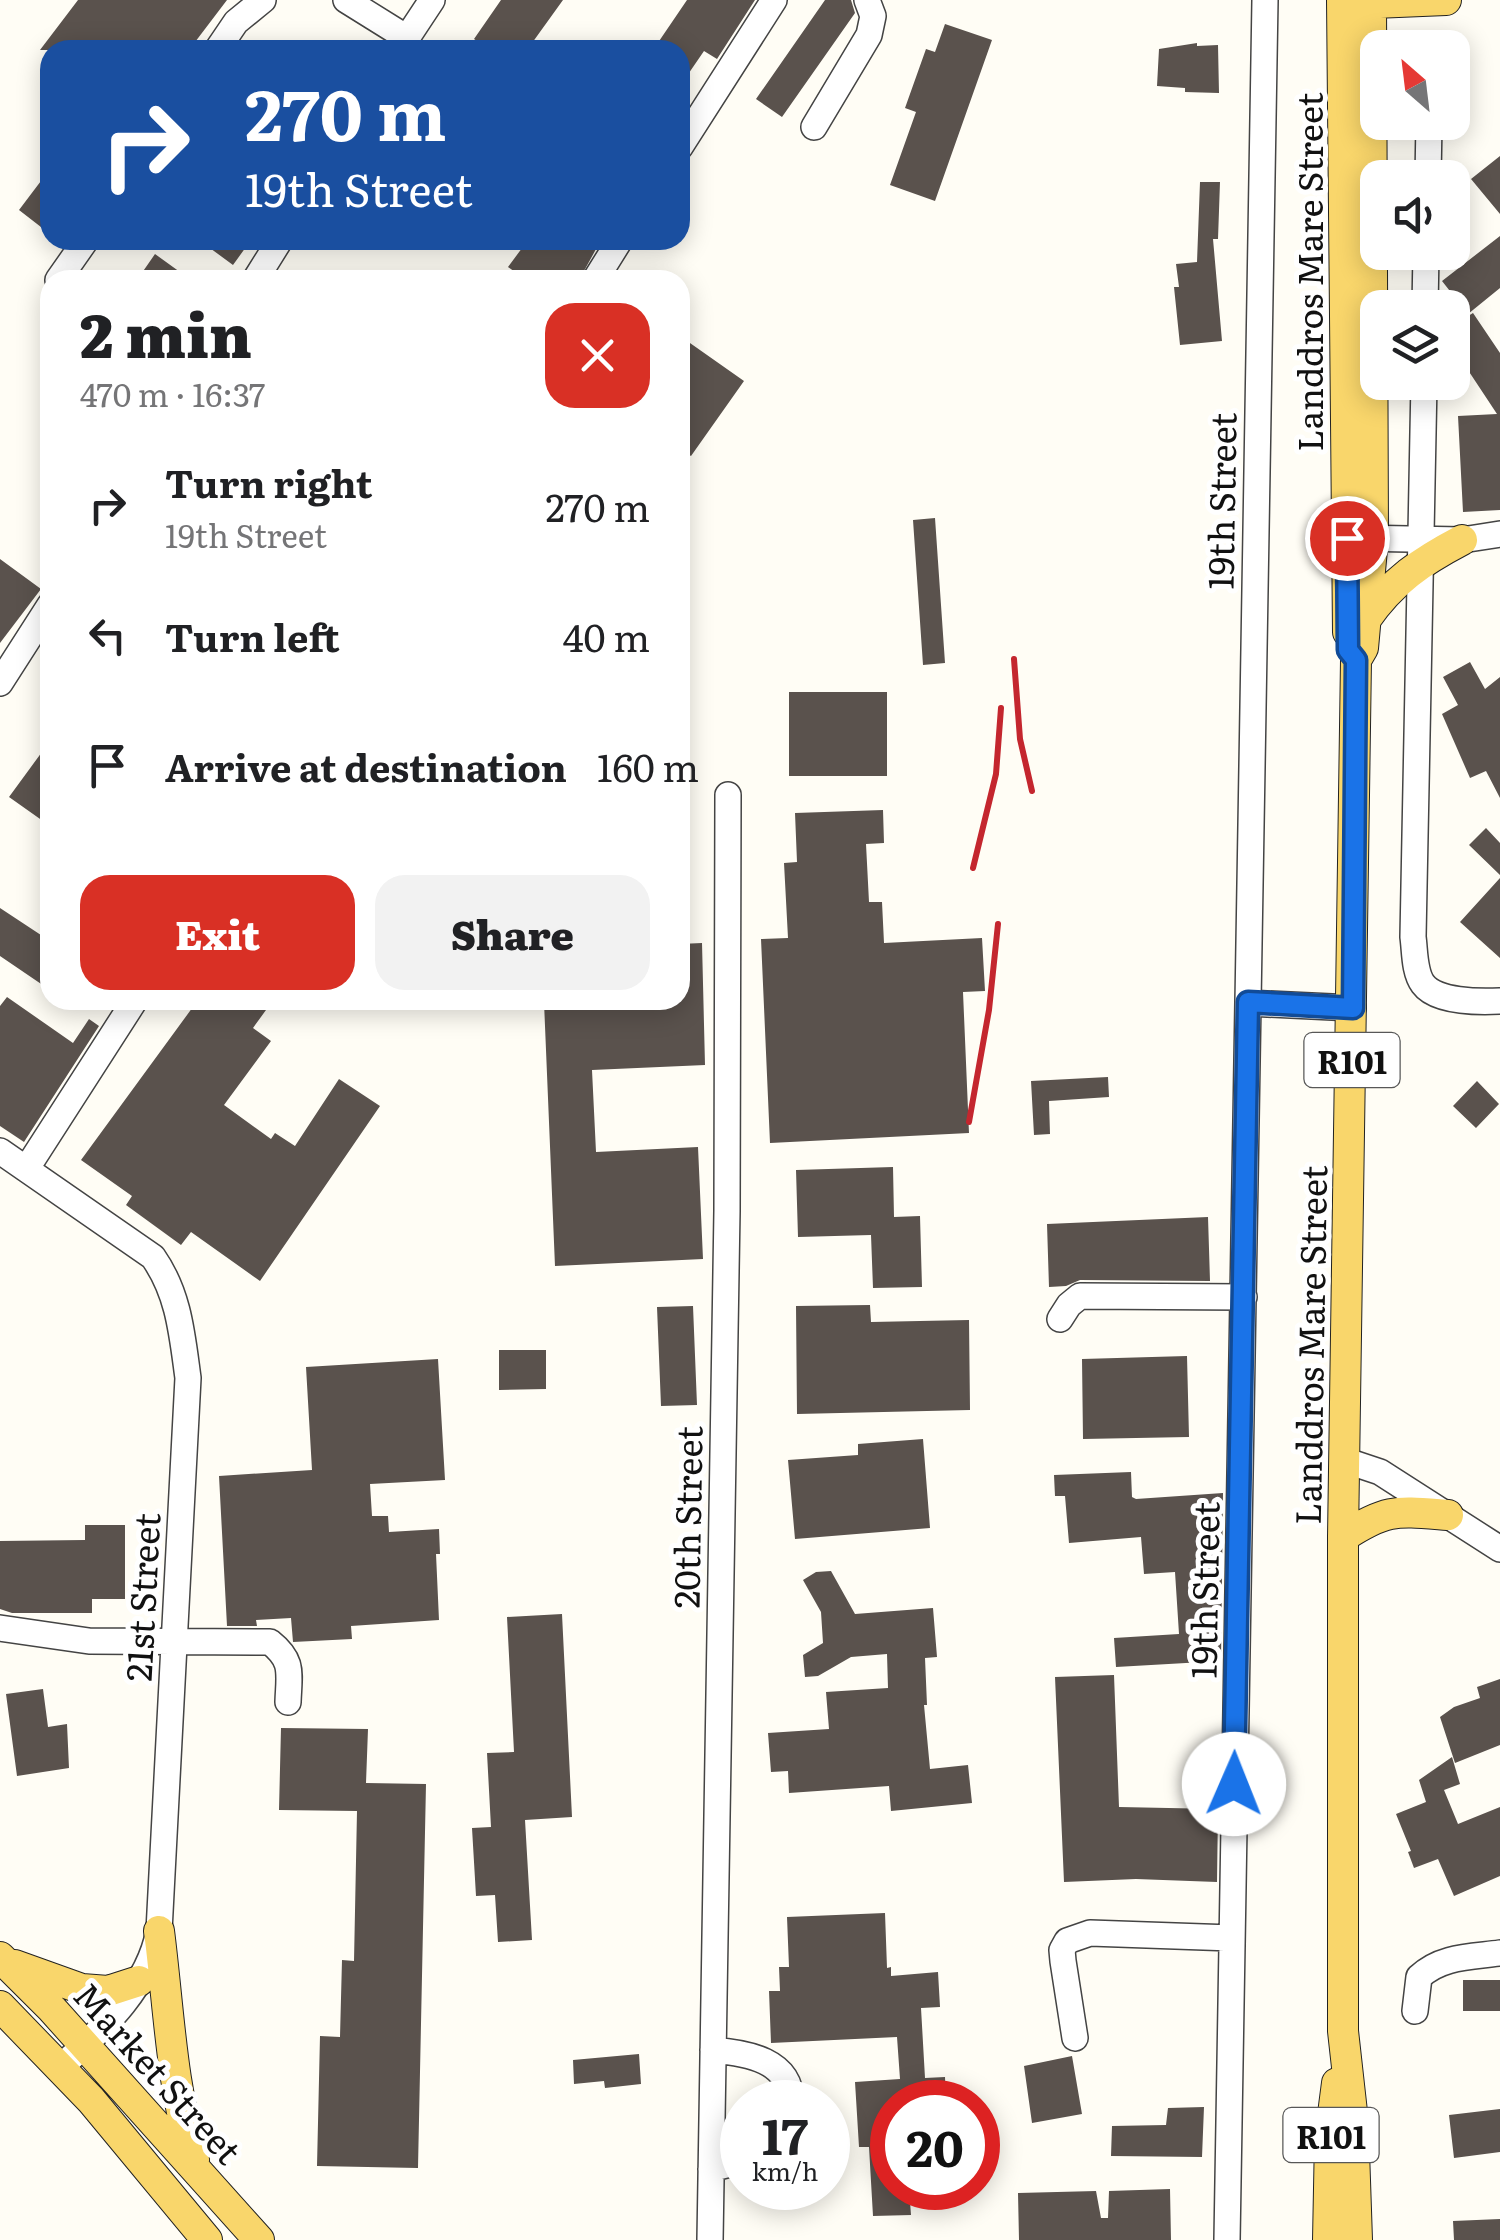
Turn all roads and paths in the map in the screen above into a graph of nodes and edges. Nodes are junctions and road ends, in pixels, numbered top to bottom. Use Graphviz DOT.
graph roads {
  1 [pos="263,0"];
  2 [pos="346,0"];
  3 [pos="432,0"];
  4 [pos="774,0"];
  5 [pos="867,0"];
  6 [pos="1265,0"];
  7 [pos="1446,0"];
  8 [pos="1356,2"];
  9 [pos="224,40"];
  10 [pos="398,40"];
  11 [pos="406,40"];
  12 [pos="814,128"];
  13 [pos="690,131"];
  14 [pos="1424,400"];
  15 [pos="1500,534"];
  16 [pos="1360,538"];
  17 [pos="1462,540"];
  18 [pos="1420,550"];
  19 [pos="1366,619"];
  20 [pos="40,624"];
  21 [pos="1356,660"];
  22 [pos="0,683"];
  23 [pos="728,795"];
  24 [pos="1500,1001"];
  25 [pos="1248,1002"];
  26 [pos="1353,1008"];
  27 [pos="128,1010"];
  28 [pos="0,1151"];
  29 [pos="27,1168"];
  30 [pos="1244,1297"];
  31 [pos="1060,1320"];
  32 [pos="1347,1460"];
  33 [pos="1448,1515"];
  34 [pos="1343,1537"];
  35 [pos="1500,1549"];
  36 [pos="0,1628"];
  37 [pos="173,1642"];
  38 [pos="288,1702"];
  39 [pos="159,1931"];
  40 [pos="1232,1938"];
  41 [pos="1500,1953"];
  42 [pos="2,1958"];
  43 [pos="139,1981"];
  44 [pos="0,2006"];
  45 [pos="1416,2011"];
  46 [pos="1343,2030"];
  47 [pos="1075,2038"];
  48 [pos="85,2045"];
  49 [pos="713,2050"];
  50 [pos="61,2067"];
  51 [pos="785,2080"];
  52 [pos="196,2167"];
  53 [pos="720,2167"];
  54 [pos="711,2169"];
  55 [pos="207,2240"];
  56 [pos="259,2240"];
  57 [pos="710,2240"];
  58 [pos="1227,2240"];
  59 [pos="1328,2240"];
  60 [pos="1358,2240"];
  1 -- 9 [label="street"];
  2 -- 10 [label="street"];
  3 -- 11 [label="street"];
  4 -- 13 [label="street"];
  5 -- 12 [label="street"];
  6 -- 25 [label="street, 19th Street"];
  7 -- 8 [label="main road"];
  8 -- 16 [label="main road, Landdros Mare Street / R101"];
  14 -- 18 [label="street"];
  15 -- 17 [label="street"];
  16 -- 18 [label="street"];
  16 -- 19 [label="main road, Landdros Mare Street / R101"];
  16 -- 21 [label="main road, Landdros Mare Street / R101"];
  17 -- 18 [label="main road"];
  18 -- 19 [label="main road"];
  18 -- 24 [label="street"];
  19 -- 21 [label="main road, Landdros Mare Street / R101"];
  20 -- 22 [label="street"];
  21 -- 26 [label="main road, Landdros Mare Street / R101"];
  23 -- 49 [label="street, 20th Street"];
  25 -- 26 [label="street"];
  25 -- 30 [label="street, 19th Street"];
  26 -- 32 [label="main road, Landdros Mare Street / R101"];
  27 -- 29 [label="street"];
  28 -- 29 [label="street, 21st Street"];
  29 -- 37 [label="street, 21st Street"];
  30 -- 31 [label="street"];
  30 -- 40 [label="street, 19th Street"];
  32 -- 33 [label="street"];
  32 -- 34 [label="main road, Landdros Mare Street / R101"];
  33 -- 34 [label="main road"];
  33 -- 35 [label="street"];
  34 -- 46 [label="main road, Landdros Mare Street / R101"];
  36 -- 37 [label="street"];
  37 -- 38 [label="street"];
  37 -- 39 [label="street, 21st Street"];
  39 -- 43 [label="street, 21st Street"];
  39 -- 52 [label="main road"];
  40 -- 47 [label="street"];
  40 -- 58 [label="street, 19th Street"];
  41 -- 45 [label="street"];
  42 -- 43 [label="main road"];
  42 -- 48 [label="main road, Market Street"];
  43 -- 48 [label="street, 21st Street"];
  44 -- 50 [label="main road, Market Street"];
  46 -- 59 [label="main road, Landdros Mare Street / R101"];
  46 -- 60 [label="main road, Landdros Mare Street / R101"];
  48 -- 50 [label="street, 21st Street"];
  48 -- 52 [label="main road, Market Street"];
  49 -- 51 [label="street"];
  49 -- 54 [label="street, 20th Street"];
  50 -- 55 [label="main road, Market Street"];
  52 -- 56 [label="main road, Market Street"];
  53 -- 54 [label="street"];
  54 -- 57 [label="street, 20th Street"];
}
